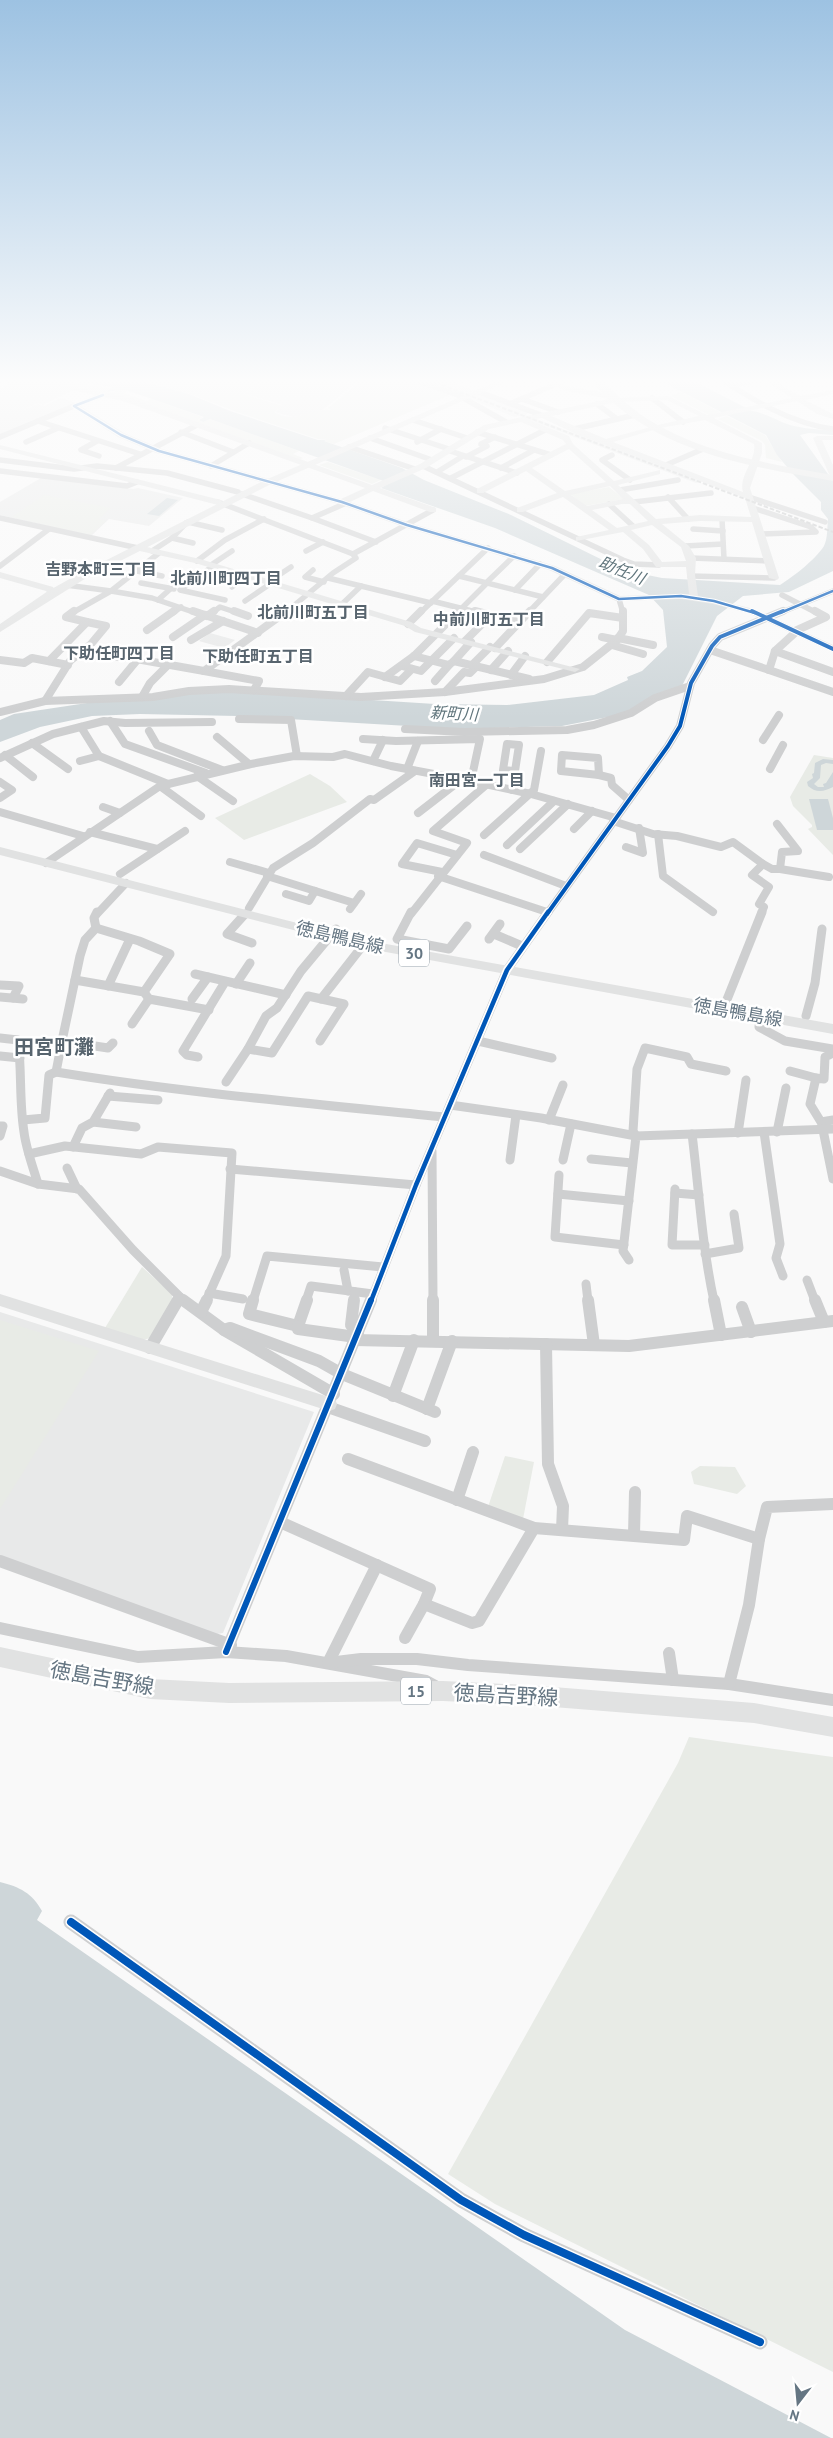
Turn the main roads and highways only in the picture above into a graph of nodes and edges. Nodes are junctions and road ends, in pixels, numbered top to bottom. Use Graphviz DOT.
graph roads {
  1 [pos="243,492"];
  2 [pos="220,503"];
  3 [pos="134,547"];
  4 [pos="66,585"];
  5 [pos="51,591"];
  6 [pos="0,622"];
  7 [pos="0,629"];
  8 [pos="0,843"];
  9 [pos="0,851"];
  10 [pos="49,860"];
  11 [pos="334,933"];
  12 [pos="509,967"];
  13 [pos="833,1021"];
  14 [pos="833,1029"];
  15 [pos="0,1657"];
  16 [pos="833,1727"];
  1 -- 2 [label="main road"];
  2 -- 3 [label="main road"];
  2 -- 3 [label="main road"];
  3 -- 4 [label="main road"];
  3 -- 5 [label="main road"];
  4 -- 5 [label="main road"];
  5 -- 6 [label="main road"];
  5 -- 7 [label="main road"];
  8 -- 10 [label="main road, 徳島鴨島線 / 30"];
  9 -- 10 [label="main road, 徳島鴨島線 / 30"];
  10 -- 11 [label="main road, 徳島鴨島線 / 30"];
  11 -- 12 [label="main road, 徳島鴨島線 / 30"];
  11 -- 12 [label="main road, 徳島鴨島線 / 30"];
  12 -- 13 [label="main road, 徳島鴨島線 / 30"];
  12 -- 14 [label="main road, 徳島鴨島線 / 30"];
  15 -- 16 [label="main road, 徳島吉野線 / 15"];
}
